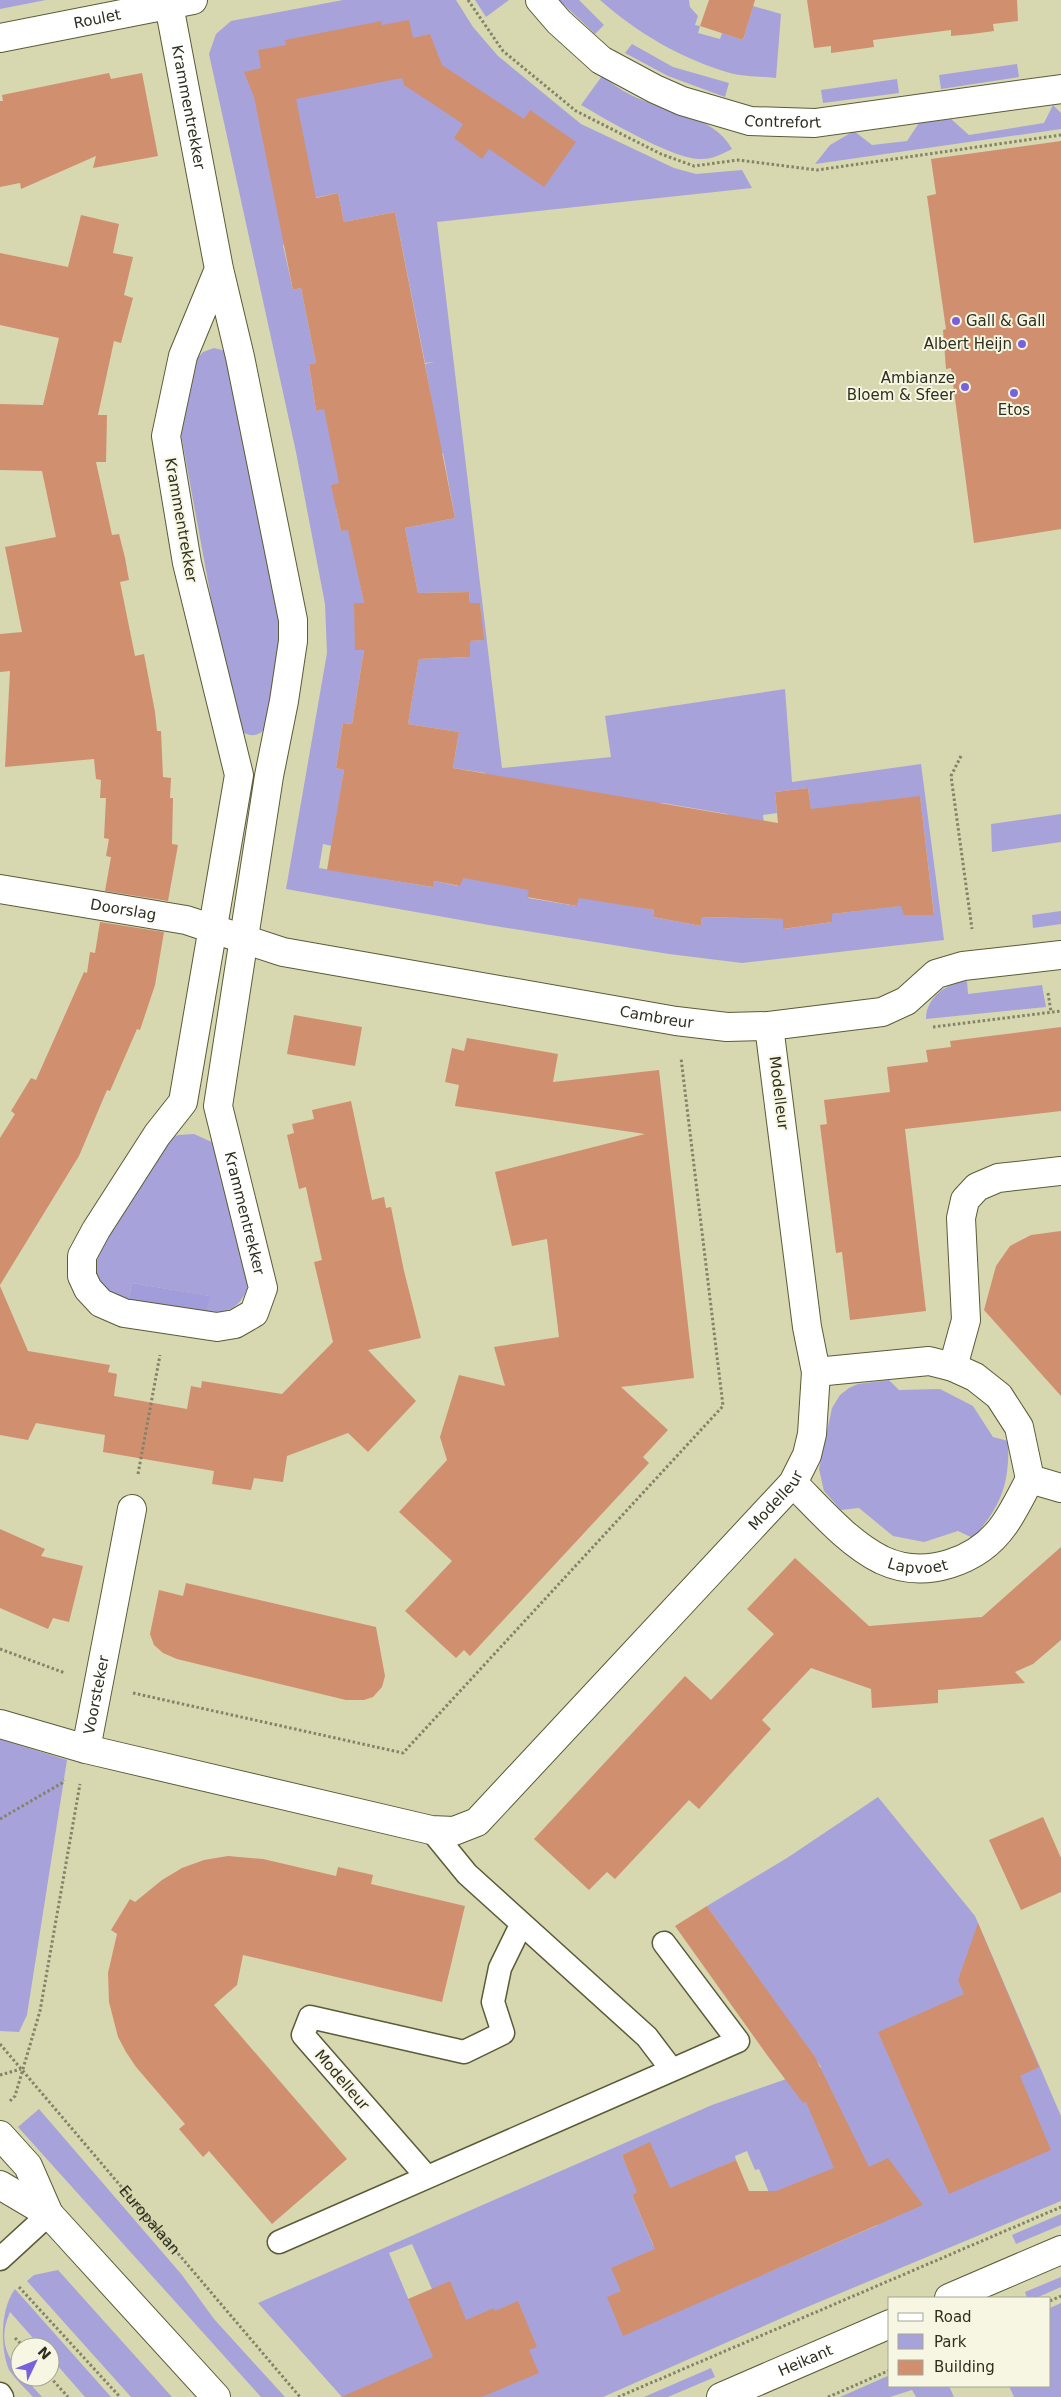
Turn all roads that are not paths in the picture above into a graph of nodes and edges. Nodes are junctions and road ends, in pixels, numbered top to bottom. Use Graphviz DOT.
graph roads {
  1 [pos="540,0"];
  2 [pos="181,2"];
  3 [pos="0,38"];
  4 [pos="1061,89"];
  5 [pos="219,269"];
  6 [pos="239,776"];
  7 [pos="269,776"];
  8 [pos="0,889"];
  9 [pos="213,930"];
  10 [pos="244,938"];
  11 [pos="1061,955"];
  12 [pos="770,1026"];
  13 [pos="184,1102"];
  14 [pos="218,1106"];
  15 [pos="1061,1172"];
  16 [pos="953,1367"];
  17 [pos="816,1372"];
  18 [pos="1030,1479"];
  19 [pos="793,1483"];
  20 [pos="1061,1488"];
  21 [pos="132,1510"];
  22 [pos="0,1724"];
  23 [pos="86,1749"];
  24 [pos="431,1830"];
  25 [pos="521,1925"];
  26 [pos="664,1942"];
  27 [pos="672,2070"];
  28 [pos="0,2135"];
  29 [pos="427,2177"];
  30 [pos="0,2185"];
  31 [pos="49,2214"];
  32 [pos="279,2242"];
  33 [pos="1061,2250"];
  34 [pos="0,2259"];
  35 [pos="951,2297"];
  36 [pos="888,2325"];
  37 [pos="216,2397"];
  38 [pos="721,2397"];
  1 -- 4 [label="street, Contrefort"];
  2 -- 3 [label="street, Roulet"];
  2 -- 5 [label="street, Krammentrekker"];
  5 -- 6 [label="street, Krammentrekker"];
  5 -- 7 [label="street, Krammentrekker"];
  6 -- 7 [label="street"];
  6 -- 9 [label="street, Krammentrekker"];
  7 -- 10 [label="street, Krammentrekker"];
  8 -- 9 [label="street, Doorslag"];
  9 -- 10 [label="street, Doorslag"];
  9 -- 13 [label="street, Krammentrekker"];
  10 -- 12 [label="street, Cambreur"];
  10 -- 14 [label="street, Krammentrekker"];
  11 -- 12 [label="street, Cambreur"];
  12 -- 17 [label="street, Modelleur"];
  13 -- 14 [label="street"];
  13 -- 14 [label="street, Krammentrekker"];
  15 -- 16 [label="street"];
  16 -- 17 [label="street"];
  16 -- 18 [label="street"];
  17 -- 19 [label="street, Modelleur"];
  18 -- 19 [label="street, Lapvoet"];
  18 -- 20 [label="street"];
  19 -- 24 [label="street, Modelleur"];
  21 -- 23 [label="street, Voorsteker"];
  22 -- 23 [label="street, Modelleur"];
  23 -- 24 [label="street, Modelleur"];
  24 -- 25 [label="lane"];
  25 -- 27 [label="lane"];
  25 -- 29 [label="lane, Modelleur"];
  26 -- 27 [label="lane"];
  27 -- 29 [label="lane"];
  28 -- 31 [label="street"];
  29 -- 32 [label="lane"];
  30 -- 31 [label="street"];
  31 -- 34 [label="lane"];
  31 -- 37 [label="street"];
  33 -- 35 [label="street"];
  36 -- 38 [label="street, Heikant"];
}
